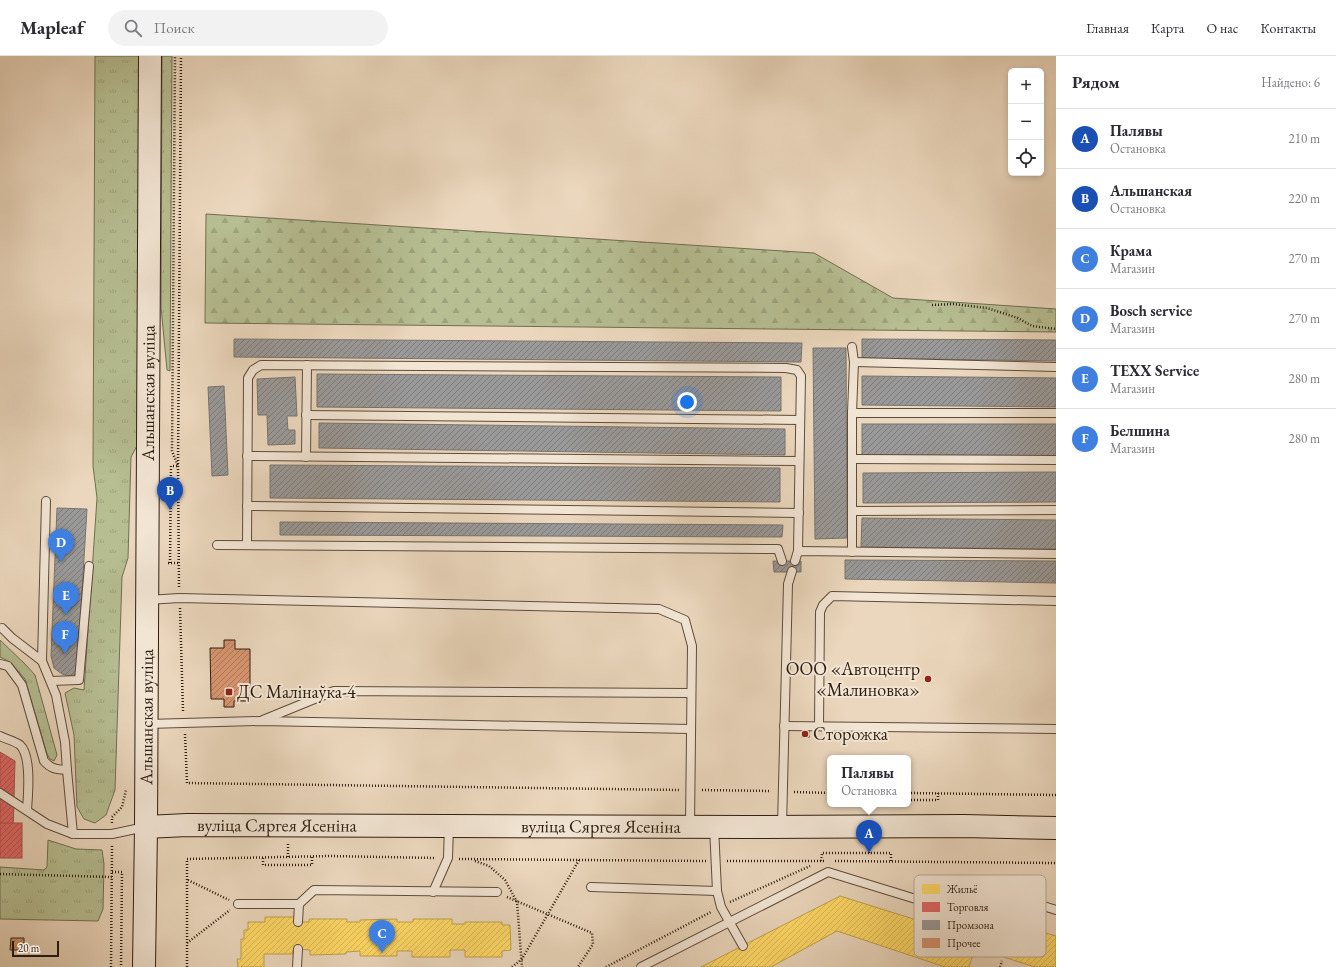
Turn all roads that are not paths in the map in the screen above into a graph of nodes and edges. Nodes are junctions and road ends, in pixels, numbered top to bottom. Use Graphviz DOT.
graph roads {
  1 [pos="150,56"];
  2 [pos="852,347"];
  3 [pos="854,362"];
  4 [pos="307,365"];
  5 [pos="1056,367"];
  6 [pos="852,413"];
  7 [pos="1056,413"];
  8 [pos="306,415"];
  9 [pos="800,420"];
  10 [pos="247,456"];
  11 [pos="306,457"];
  12 [pos="852,459"];
  13 [pos="1056,460"];
  14 [pos="799,461"];
  15 [pos="46,501"];
  16 [pos="247,506"];
  17 [pos="1056,510"];
  18 [pos="852,511"];
  19 [pos="798,513"];
  20 [pos="217,545"];
  21 [pos="247,545"];
  22 [pos="798,551"];
  23 [pos="852,552"];
  24 [pos="1056,554"];
  25 [pos="782,561"];
  26 [pos="795,561"];
  27 [pos="89,566"];
  28 [pos="788,571"];
  29 [pos="148,600"];
  30 [pos="1056,601"];
  31 [pos="2,628"];
  32 [pos="42,661"];
  33 [pos="0,664"];
  34 [pos="51,681"];
  35 [pos="691,693"];
  36 [pos="260,721"];
  37 [pos="146,724"];
  38 [pos="784,726"];
  39 [pos="820,726"];
  40 [pos="691,729"];
  41 [pos="1056,730"];
  42 [pos="0,736"];
  43 [pos="67,770"];
  44 [pos="0,793"];
  45 [pos="27,810"];
  46 [pos="449,825"];
  47 [pos="690,826"];
  48 [pos="782,826"];
  49 [pos="146,827"];
  50 [pos="714,827"];
  51 [pos="1056,828"];
  52 [pos="73,834"];
  53 [pos="591,887"];
  54 [pos="717,891"];
  55 [pos="433,892"];
  56 [pos="497,892"];
  57 [pos="914,898"];
  58 [pos="238,904"];
  59 [pos="299,904"];
  60 [pos="1046,907"];
  61 [pos="1056,910"];
  62 [pos="298,922"];
  63 [pos="730,922"];
  64 [pos="743,946"];
  65 [pos="298,949"];
  66 [pos="144,967"];
  67 [pos="298,967"];
  68 [pos="641,967"];
  1 -- 29 [label="main road, Альшанская вуліца"];
  2 -- 3 [label="lane"];
  3 -- 5 [label="lane"];
  3 -- 6 [label="lane"];
  4 -- 8 [label="lane"];
  4 -- 9 [label="lane"];
  4 -- 10 [label="lane"];
  6 -- 7 [label="lane"];
  6 -- 12 [label="lane"];
  8 -- 9 [label="lane"];
  8 -- 11 [label="lane"];
  9 -- 14 [label="lane"];
  10 -- 11 [label="lane"];
  10 -- 16 [label="lane"];
  11 -- 14 [label="lane"];
  12 -- 13 [label="lane"];
  12 -- 18 [label="lane"];
  14 -- 19 [label="lane"];
  15 -- 32 [label="lane"];
  16 -- 19 [label="lane"];
  16 -- 21 [label="lane"];
  17 -- 18 [label="lane"];
  18 -- 23 [label="lane"];
  19 -- 22 [label="lane"];
  20 -- 21 [label="lane"];
  21 -- 25 [label="lane"];
  22 -- 23 [label="lane"];
  22 -- 26 [label="lane"];
  23 -- 24 [label="lane"];
  27 -- 34 [label="lane"];
  28 -- 38 [label="lane"];
  29 -- 35 [label="lane"];
  29 -- 37 [label="main road, Альшанская вуліца"];
  30 -- 39 [label="lane"];
  31 -- 32 [label="lane"];
  32 -- 34 [label="lane"];
  33 -- 43 [label="lane"];
  34 -- 43 [label="lane"];
  35 -- 36 [label="lane"];
  35 -- 40 [label="lane"];
  36 -- 37 [label="lane"];
  36 -- 40 [label="lane"];
  37 -- 49 [label="main road, Альшанская вуліца"];
  38 -- 39 [label="lane"];
  38 -- 48 [label="lane"];
  39 -- 41 [label="lane"];
  40 -- 47 [label="lane"];
  42 -- 45 [label="lane"];
  43 -- 52 [label="lane"];
  44 -- 45 [label="lane"];
  45 -- 52 [label="lane"];
  46 -- 47 [label="main road, вуліца Сяргея Ясеніна"];
  46 -- 49 [label="main road, вуліца Сяргея Ясеніна"];
  46 -- 55 [label="lane"];
  47 -- 50 [label="main road, вуліца Сяргея Ясеніна"];
  48 -- 50 [label="main road, вуліца Сяргея Ясеніна"];
  48 -- 51 [label="main road, вуліца Сяргея Ясеніна"];
  49 -- 52 [label="lane"];
  49 -- 66 [label="main road, Альшанская вуліца"];
  50 -- 54 [label="lane"];
  53 -- 54 [label="lane"];
  54 -- 63 [label="lane"];
  55 -- 56 [label="lane"];
  55 -- 59 [label="lane"];
  57 -- 63 [label="lane"];
  58 -- 59 [label="lane"];
  59 -- 62 [label="lane"];
  60 -- 61 [label="lane"];
  63 -- 64 [label="lane"];
  63 -- 68 [label="lane"];
  65 -- 67 [label="lane"];
}
